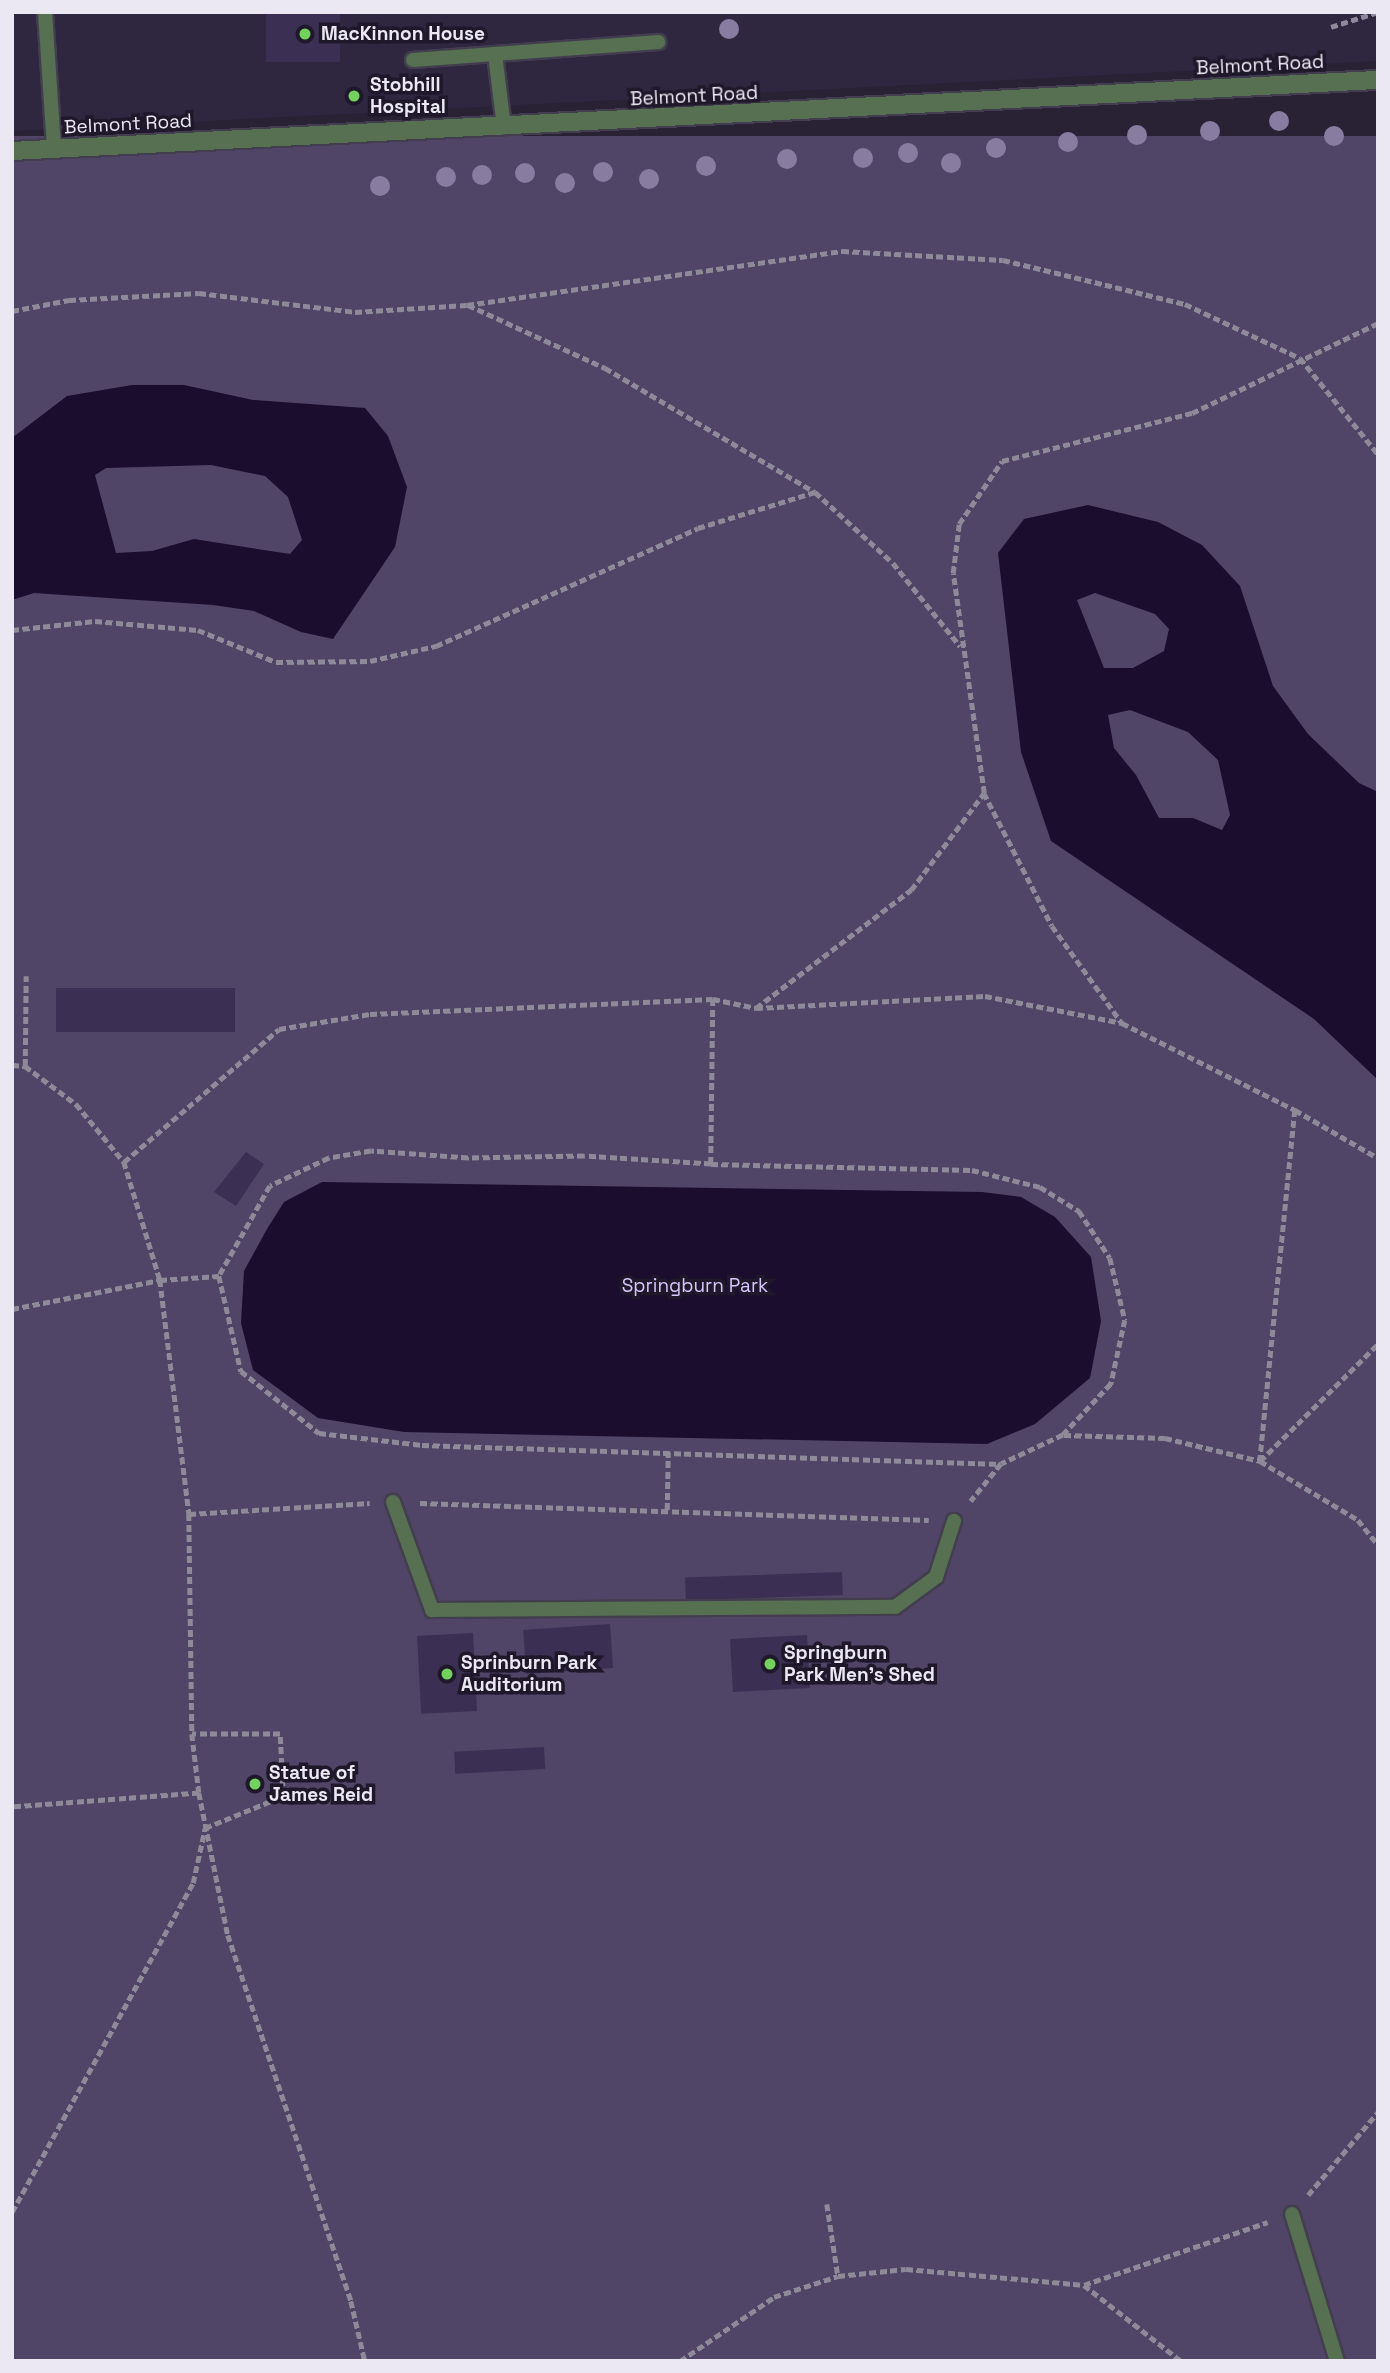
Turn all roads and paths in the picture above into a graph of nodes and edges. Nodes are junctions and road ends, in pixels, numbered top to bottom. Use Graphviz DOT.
graph roads {
  1 [pos="45,12"];
  2 [pos="1378,12"];
  3 [pos="1331,27"];
  4 [pos="658,42"];
  5 [pos="495,54"];
  6 [pos="413,60"];
  7 [pos="1378,80"];
  8 [pos="504,127"];
  9 [pos="54,149"];
  10 [pos="12,151"];
  11 [pos="467,304"];
  12 [pos="12,312"];
  13 [pos="1378,324"];
  14 [pos="1300,358"];
  15 [pos="1378,454"];
  16 [pos="815,492"];
  17 [pos="12,630"];
  18 [pos="961,647"];
  19 [pos="984,793"];
  20 [pos="26,976"];
  21 [pos="713,999"];
  22 [pos="755,1008"];
  23 [pos="1122,1023"];
  24 [pos="12,1065"];
  25 [pos="25,1066"];
  26 [pos="1295,1110"];
  27 [pos="1378,1158"];
  28 [pos="124,1162"];
  29 [pos="711,1164"];
  30 [pos="219,1276"];
  31 [pos="160,1280"];
  32 [pos="12,1308"];
  33 [pos="1378,1344"];
  34 [pos="1063,1435"];
  35 [pos="668,1452"];
  36 [pos="1260,1461"];
  37 [pos="1001,1464"];
  38 [pos="393,1502"];
  39 [pos="667,1510"];
  40 [pos="189,1514"];
  41 [pos="954,1521"];
  42 [pos="1378,1545"];
  43 [pos="192,1734"];
  44 [pos="199,1793"];
  45 [pos="12,1807"];
  46 [pos="205,1828"];
  47 [pos="1378,2112"];
  48 [pos="827,2204"];
  49 [pos="12,2211"];
  50 [pos="1292,2214"];
  51 [pos="838,2276"];
  52 [pos="1084,2285"];
  53 [pos="365,2361"];
  54 [pos="680,2361"];
  55 [pos="1181,2361"];
  56 [pos="1336,2361"];
  1 -- 9 [label="lane"];
  2 -- 3 [label="path"];
  4 -- 5 [label="lane"];
  5 -- 6 [label="lane"];
  5 -- 8 [label="lane"];
  7 -- 8 [label="street, Belmont Road"];
  8 -- 9 [label="street, Belmont Road"];
  9 -- 10 [label="street, Belmont Road"];
  11 -- 12 [label="path"];
  11 -- 14 [label="path"];
  11 -- 16 [label="path"];
  13 -- 14 [label="path"];
  14 -- 15 [label="path"];
  14 -- 18 [label="path"];
  16 -- 17 [label="path"];
  16 -- 18 [label="path"];
  18 -- 19 [label="path"];
  19 -- 22 [label="path"];
  19 -- 23 [label="path"];
  20 -- 25 [label="path"];
  21 -- 22 [label="path"];
  21 -- 28 [label="path"];
  21 -- 29 [label="path"];
  22 -- 23 [label="path"];
  23 -- 26 [label="path"];
  24 -- 25 [label="path"];
  25 -- 28 [label="path"];
  26 -- 27 [label="path"];
  26 -- 36 [label="path"];
  28 -- 31 [label="path"];
  29 -- 30 [label="path"];
  29 -- 34 [label="path"];
  30 -- 31 [label="path"];
  30 -- 35 [label="path"];
  31 -- 32 [label="path"];
  31 -- 40 [label="path"];
  33 -- 36 [label="path"];
  34 -- 36 [label="path"];
  34 -- 37 [label="path"];
  35 -- 37 [label="path"];
  35 -- 39 [label="path"];
  36 -- 42 [label="path"];
  37 -- 41 [label="path"];
  38 -- 39 [label="path"];
  38 -- 40 [label="path"];
  38 -- 41 [label="lane"];
  39 -- 41 [label="path"];
  40 -- 43 [label="path"];
  43 -- 44 [label="path"];
  43 -- 46 [label="path"];
  44 -- 45 [label="path"];
  44 -- 46 [label="path"];
  46 -- 49 [label="path"];
  46 -- 53 [label="path"];
  47 -- 50 [label="path"];
  48 -- 51 [label="path"];
  50 -- 52 [label="path"];
  50 -- 56 [label="lane"];
  51 -- 52 [label="path"];
  51 -- 54 [label="path"];
  52 -- 55 [label="path"];
}
